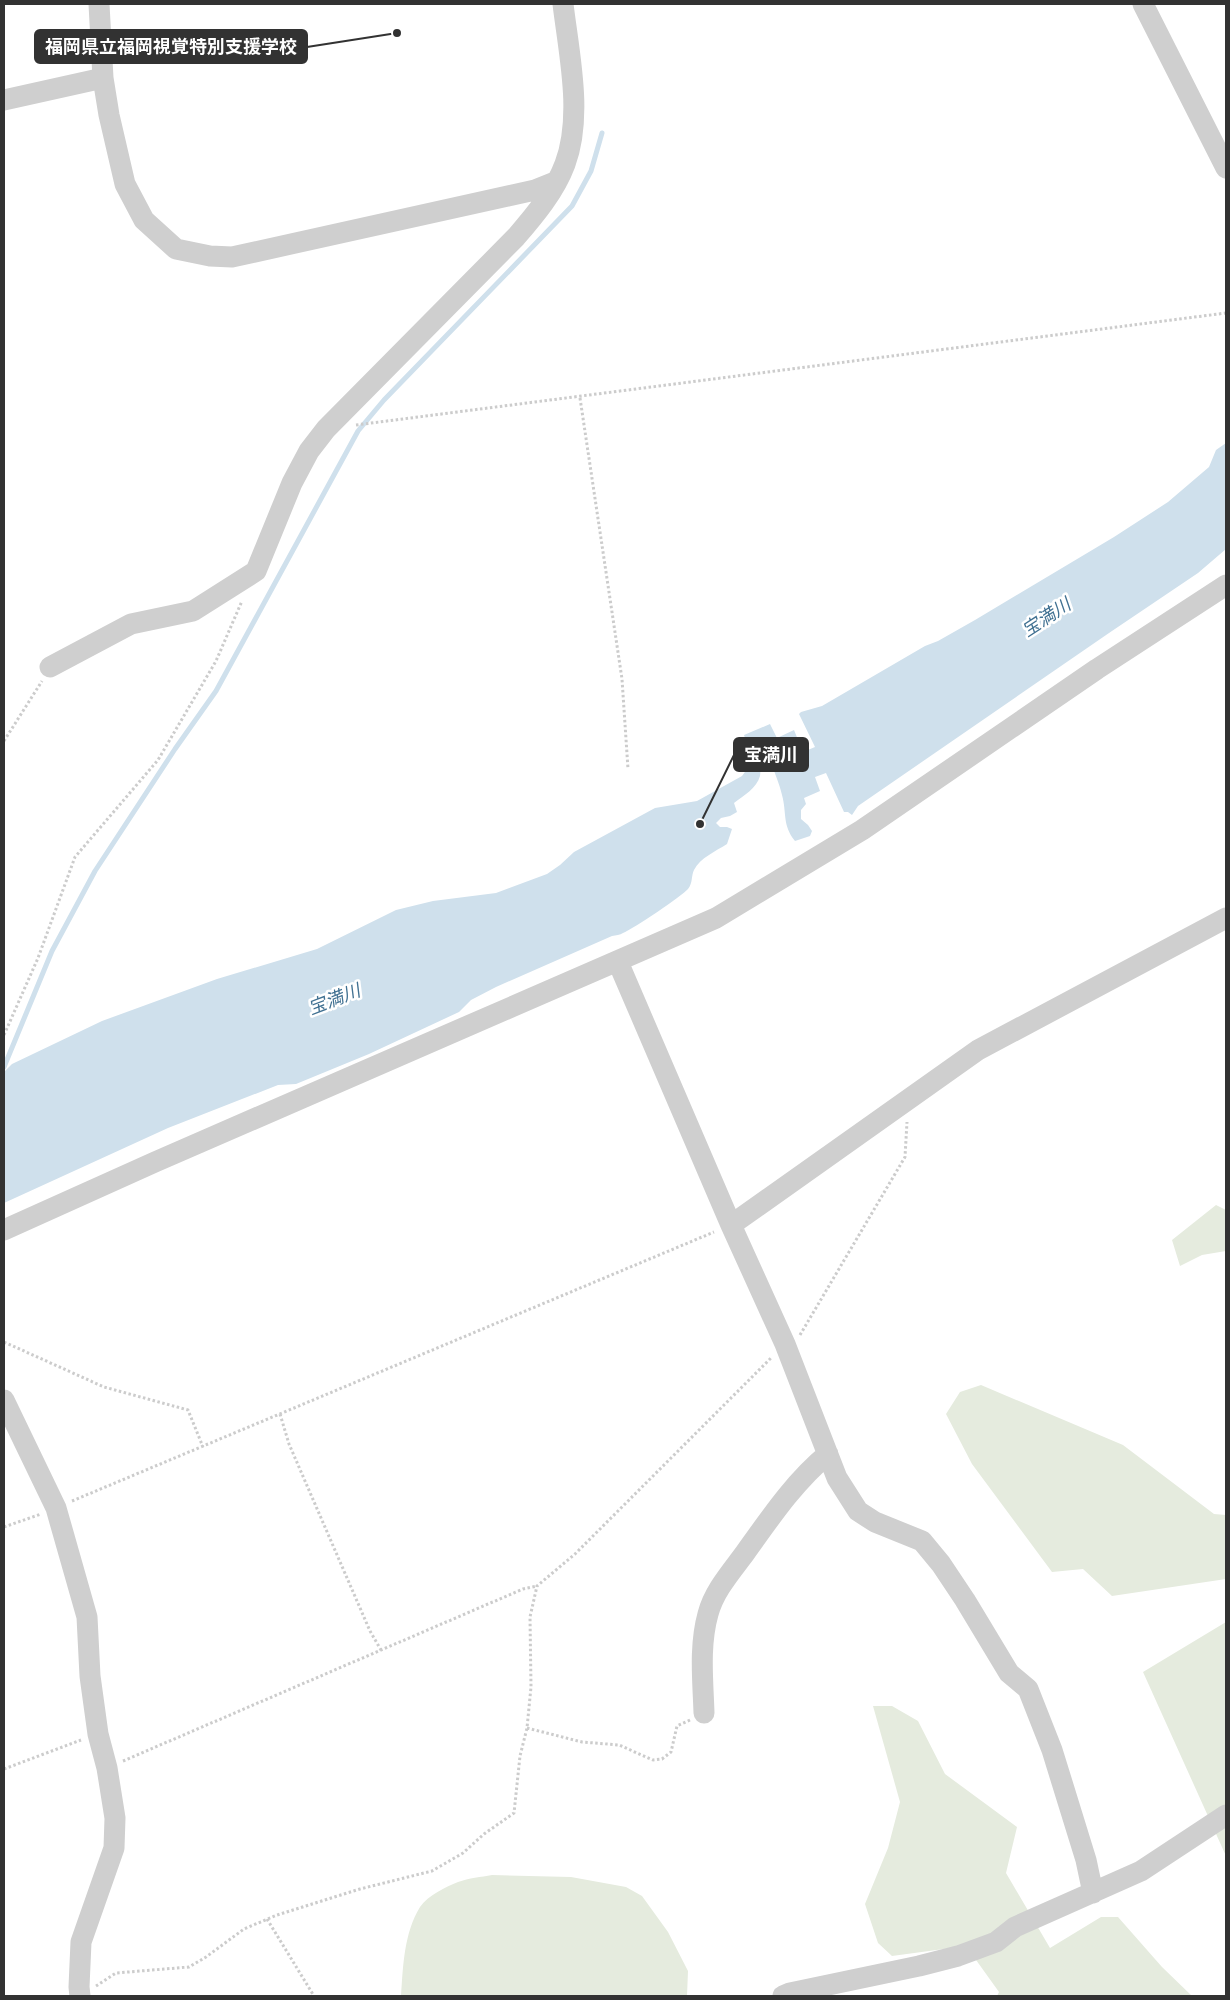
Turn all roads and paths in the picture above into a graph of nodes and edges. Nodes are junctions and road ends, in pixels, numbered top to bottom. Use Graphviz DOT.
graph roads {
  1 [pos="99,4"];
  2 [pos="563,4"];
  3 [pos="1143,4"];
  4 [pos="103,78"];
  5 [pos="4,100"];
  6 [pos="1226,168"];
  7 [pos="555,182"];
  8 [pos="1226,313"];
  9 [pos="580,398"];
  10 [pos="355,426"];
  11 [pos="1226,585"];
  12 [pos="244,598"];
  13 [pos="50,667"];
  14 [pos="4,741"];
  15 [pos="628,769"];
  16 [pos="1226,918"];
  17 [pos="618,962"];
  18 [pos="4,1035"];
  19 [pos="904,1104"];
  20 [pos="731,1225"];
  21 [pos="4,1230"];
  22 [pos="4,1342"];
  23 [pos="785,1344"];
  24 [pos="4,1400"];
  25 [pos="280,1414"];
  26 [pos="203,1446"];
  27 [pos="828,1454"];
  28 [pos="56,1508"];
  29 [pos="4,1527"];
  30 [pos="537,1586"];
  31 [pos="381,1650"];
  32 [pos="704,1713"];
  33 [pos="527,1728"];
  34 [pos="98,1734"];
  35 [pos="107,1768"];
  36 [pos="4,1769"];
  37 [pos="1226,1815"];
  38 [pos="1093,1893"];
  39 [pos="267,1919"];
  40 [pos="88,1992"];
  41 [pos="314,1996"];
  42 [pos="783,1996"];
  1 -- 4 [label="street"];
  2 -- 7 [label="street"];
  3 -- 6 [label="street"];
  4 -- 5 [label="street"];
  4 -- 7 [label="street"];
  7 -- 13 [label="street"];
  8 -- 9 [label="path"];
  9 -- 10 [label="path"];
  9 -- 15 [label="path"];
  11 -- 17 [label="street"];
  12 -- 18 [label="path"];
  13 -- 14 [label="path"];
  16 -- 19 [label="street"];
  17 -- 20 [label="street"];
  17 -- 21 [label="street"];
  19 -- 20 [label="street"];
  19 -- 23 [label="path"];
  20 -- 23 [label="street"];
  20 -- 25 [label="path"];
  22 -- 26 [label="path"];
  23 -- 27 [label="street"];
  23 -- 30 [label="path"];
  24 -- 28 [label="street"];
  25 -- 26 [label="path"];
  25 -- 31 [label="path"];
  26 -- 28 [label="path"];
  27 -- 32 [label="street"];
  27 -- 38 [label="street"];
  28 -- 29 [label="path"];
  28 -- 34 [label="street"];
  30 -- 31 [label="path"];
  30 -- 33 [label="path"];
  31 -- 35 [label="path"];
  32 -- 33 [label="path"];
  33 -- 39 [label="path"];
  34 -- 35 [label="street"];
  34 -- 36 [label="path"];
  35 -- 40 [label="street"];
  37 -- 38 [label="street"];
  38 -- 42 [label="street"];
  39 -- 40 [label="path"];
  39 -- 41 [label="path"];
}
